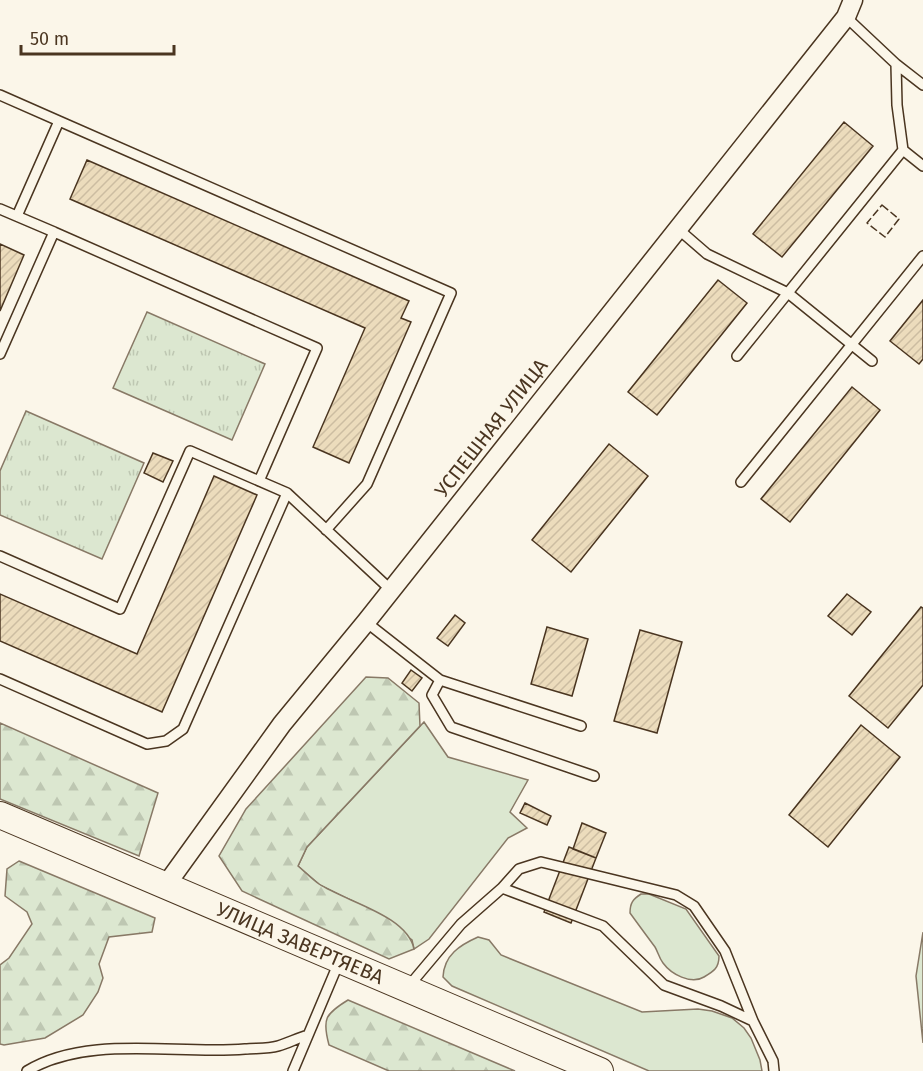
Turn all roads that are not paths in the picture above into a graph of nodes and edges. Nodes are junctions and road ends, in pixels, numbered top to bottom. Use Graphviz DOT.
graph roads {
  1 [pos="849,8"];
  2 [pos="896,64"];
  3 [pos="923,85"];
  4 [pos="0,95"];
  5 [pos="59,121"];
  6 [pos="903,150"];
  7 [pos="923,166"];
  8 [pos="0,209"];
  9 [pos="17,216"];
  10 [pos="677,228"];
  11 [pos="54,232"];
  12 [pos="923,256"];
  13 [pos="788,293"];
  14 [pos="852,345"];
  15 [pos="0,354"];
  16 [pos="737,356"];
  17 [pos="872,361"];
  18 [pos="259,481"];
  19 [pos="741,482"];
  20 [pos="287,493"];
  21 [pos="326,530"];
  22 [pos="0,556"];
  23 [pos="391,590"];
  24 [pos="366,622"];
  25 [pos="0,679"];
  26 [pos="440,680"];
  27 [pos="581,726"];
  28 [pos="594,776"];
  29 [pos="0,815"];
  30 [pos="166,885"];
  31 [pos="502,888"];
  32 [pos="340,960"];
  33 [pos="407,988"];
  34 [pos="753,1021"];
  35 [pos="308,1035"];
  36 [pos="27,1071"];
  37 [pos="293,1071"];
  38 [pos="600,1071"];
  39 [pos="774,1071"];
  1 -- 2 [label="lane"];
  1 -- 10 [label="street, УСПЕШНАЯ УЛИЦА"];
  2 -- 3 [label="lane"];
  2 -- 6 [label="lane"];
  4 -- 5 [label="lane"];
  5 -- 9 [label="lane"];
  5 -- 21 [label="lane"];
  6 -- 7 [label="lane"];
  6 -- 13 [label="lane"];
  8 -- 9 [label="lane"];
  9 -- 11 [label="lane"];
  10 -- 13 [label="lane"];
  10 -- 23 [label="street, УСПЕШНАЯ УЛИЦА"];
  11 -- 15 [label="lane"];
  11 -- 18 [label="lane"];
  12 -- 14 [label="lane"];
  13 -- 14 [label="lane"];
  13 -- 16 [label="lane"];
  14 -- 17 [label="lane"];
  14 -- 19 [label="lane"];
  18 -- 20 [label="lane"];
  18 -- 22 [label="lane"];
  20 -- 21 [label="lane"];
  20 -- 25 [label="lane"];
  21 -- 23 [label="lane"];
  23 -- 24 [label="street, УСПЕШНАЯ УЛИЦА"];
  24 -- 26 [label="lane"];
  24 -- 30 [label="street, УСПЕШНАЯ УЛИЦА"];
  26 -- 27 [label="lane"];
  26 -- 28 [label="lane"];
  29 -- 30 [label="main road, УЛИЦА ЗАВЕРТЯЕВА"];
  30 -- 32 [label="main road, УЛИЦА ЗАВЕРТЯЕВА"];
  31 -- 33 [label="lane"];
  31 -- 34 [label="lane"];
  31 -- 34 [label="lane"];
  32 -- 33 [label="main road, УЛИЦА ЗАВЕРТЯЕВА"];
  32 -- 35 [label="lane"];
  33 -- 38 [label="main road, УЛИЦА ЗАВЕРТЯЕВА"];
  34 -- 39 [label="lane"];
  35 -- 36 [label="lane"];
  35 -- 37 [label="lane"];
}
